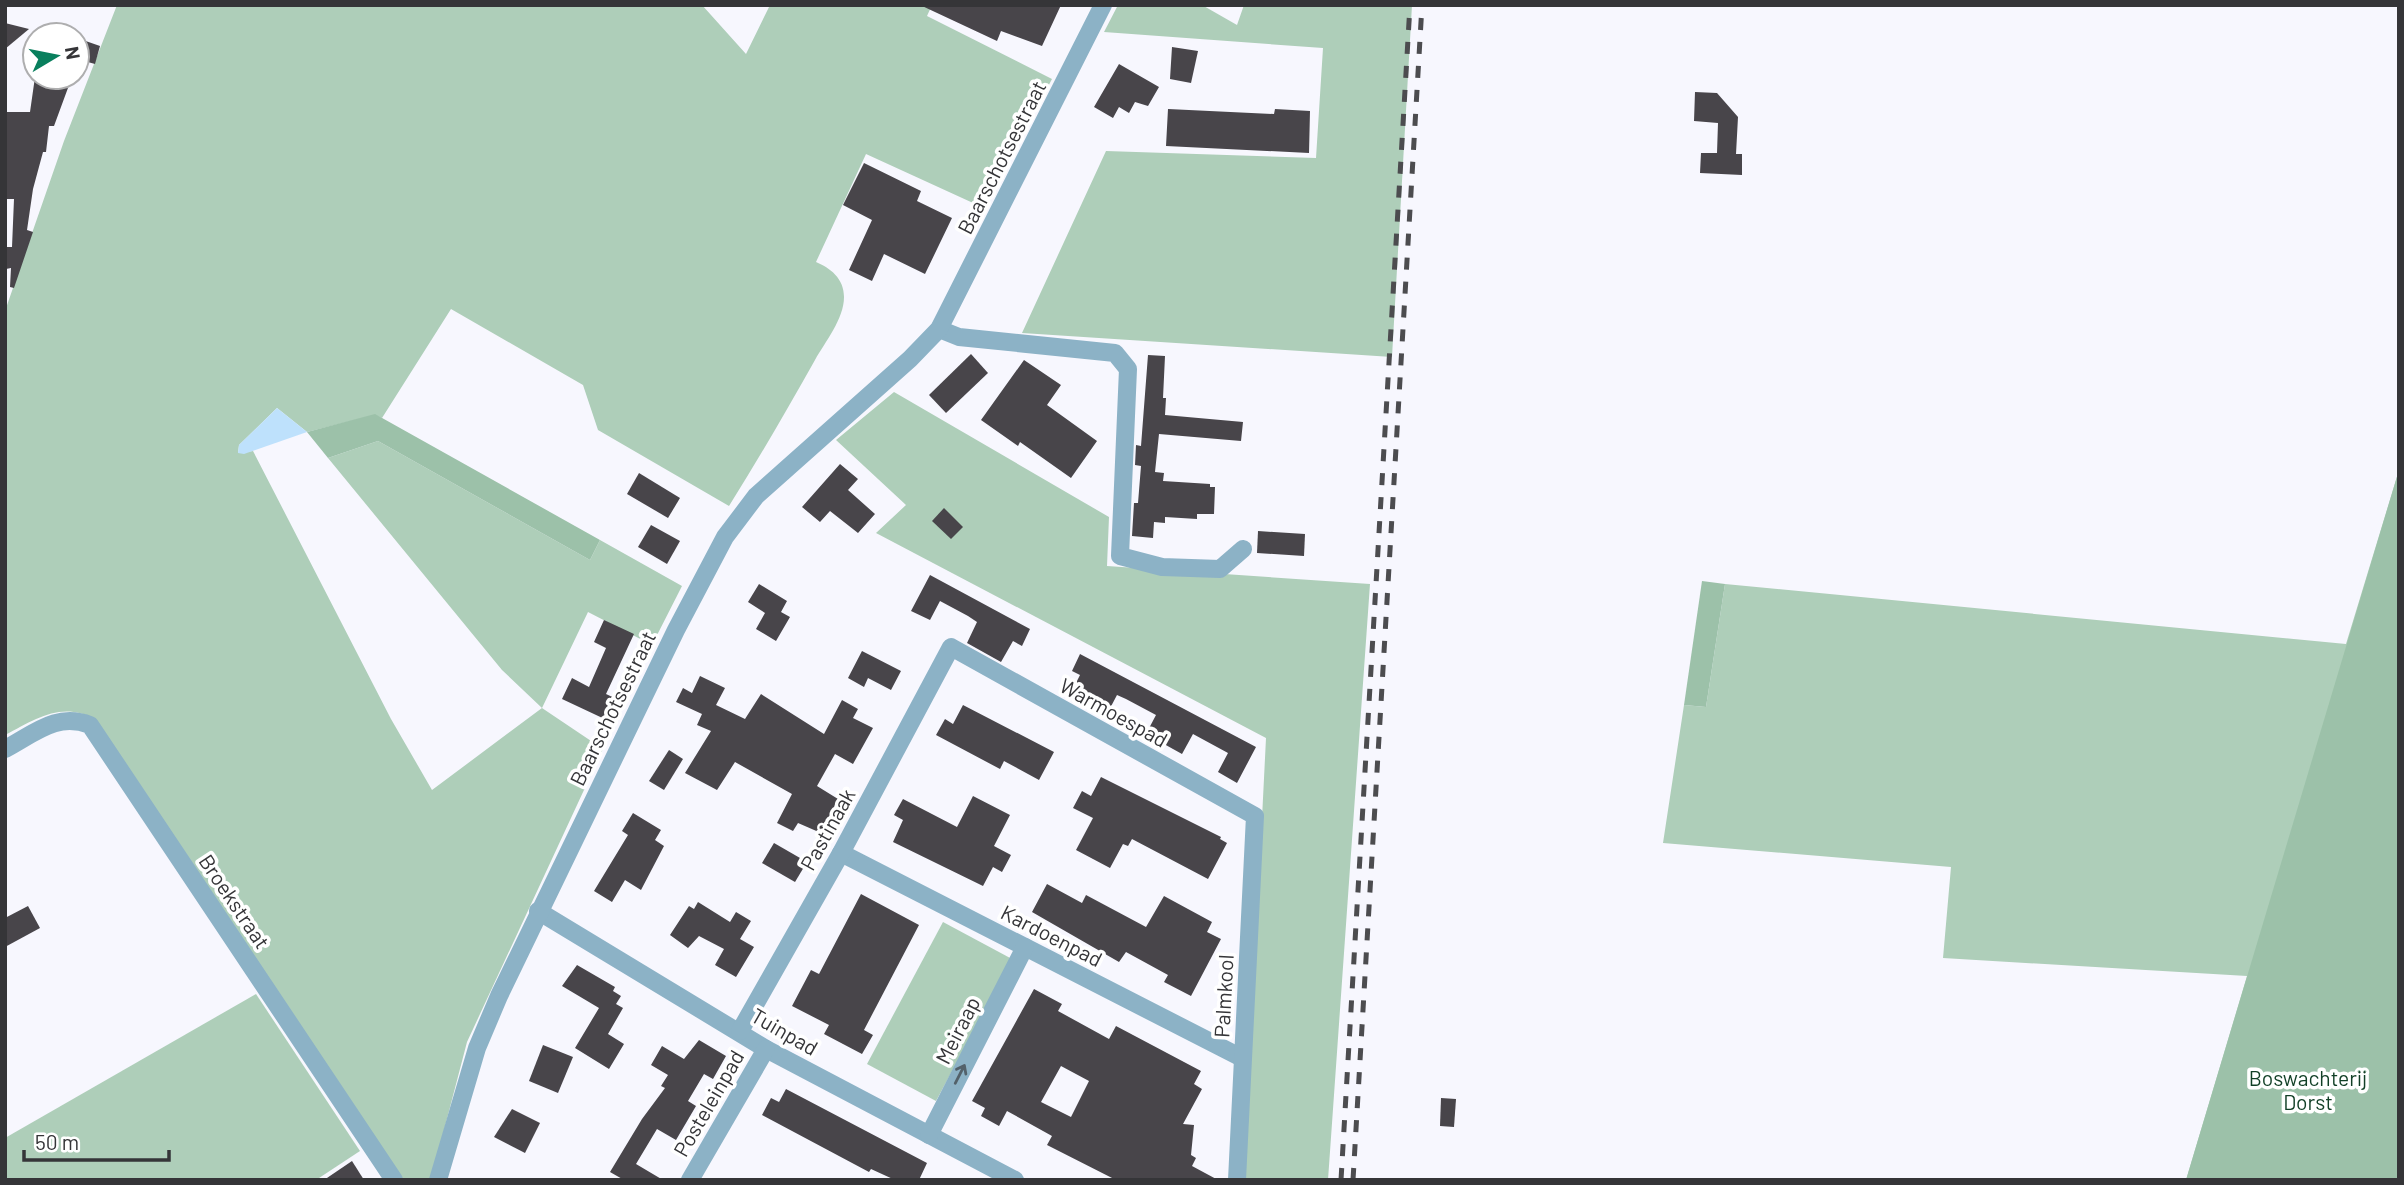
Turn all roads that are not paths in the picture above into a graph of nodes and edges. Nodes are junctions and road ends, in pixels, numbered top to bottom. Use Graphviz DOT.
graph roads {
  1 [pos="1103,5"];
  2 [pos="939,329"];
  3 [pos="1243,549"];
  4 [pos="951,647"];
  5 [pos="5,749"];
  6 [pos="1255,816"];
  7 [pos="841,853"];
  8 [pos="538,911"];
  9 [pos="1025,947"];
  10 [pos="740,1031"];
  11 [pos="766,1049"];
  12 [pos="1242,1058"];
  13 [pos="929,1135"];
  14 [pos="394,1180"];
  15 [pos="438,1180"];
  16 [pos="690,1180"];
  17 [pos="1015,1180"];
  18 [pos="1237,1180"];
  1 -- 2 [label="street, Baarschotsestraat"];
  2 -- 3 [label="street"];
  2 -- 8 [label="street, Baarschotsestraat"];
  4 -- 6 [label="street, Warmoespad"];
  4 -- 7 [label="street, Pastinaak"];
  5 -- 14 [label="street, Broekstraat"];
  6 -- 12 [label="street, Palmkool"];
  7 -- 9 [label="street, Kardoenpad"];
  7 -- 10 [label="street, Pastinaak"];
  8 -- 10 [label="street, Tuinpad"];
  8 -- 15 [label="street, Baarschotsestraat"];
  9 -- 12 [label="street, Kardoenpad"];
  13 -- 9 [label="street, Meiraap, one-way"];
  10 -- 11 [label="street, Tuinpad"];
  11 -- 13 [label="street, Tuinpad"];
  11 -- 16 [label="street, Posteleinpad"];
  12 -- 18 [label="street, Palmkool"];
  13 -- 17 [label="street, Tuinpad"];
}
